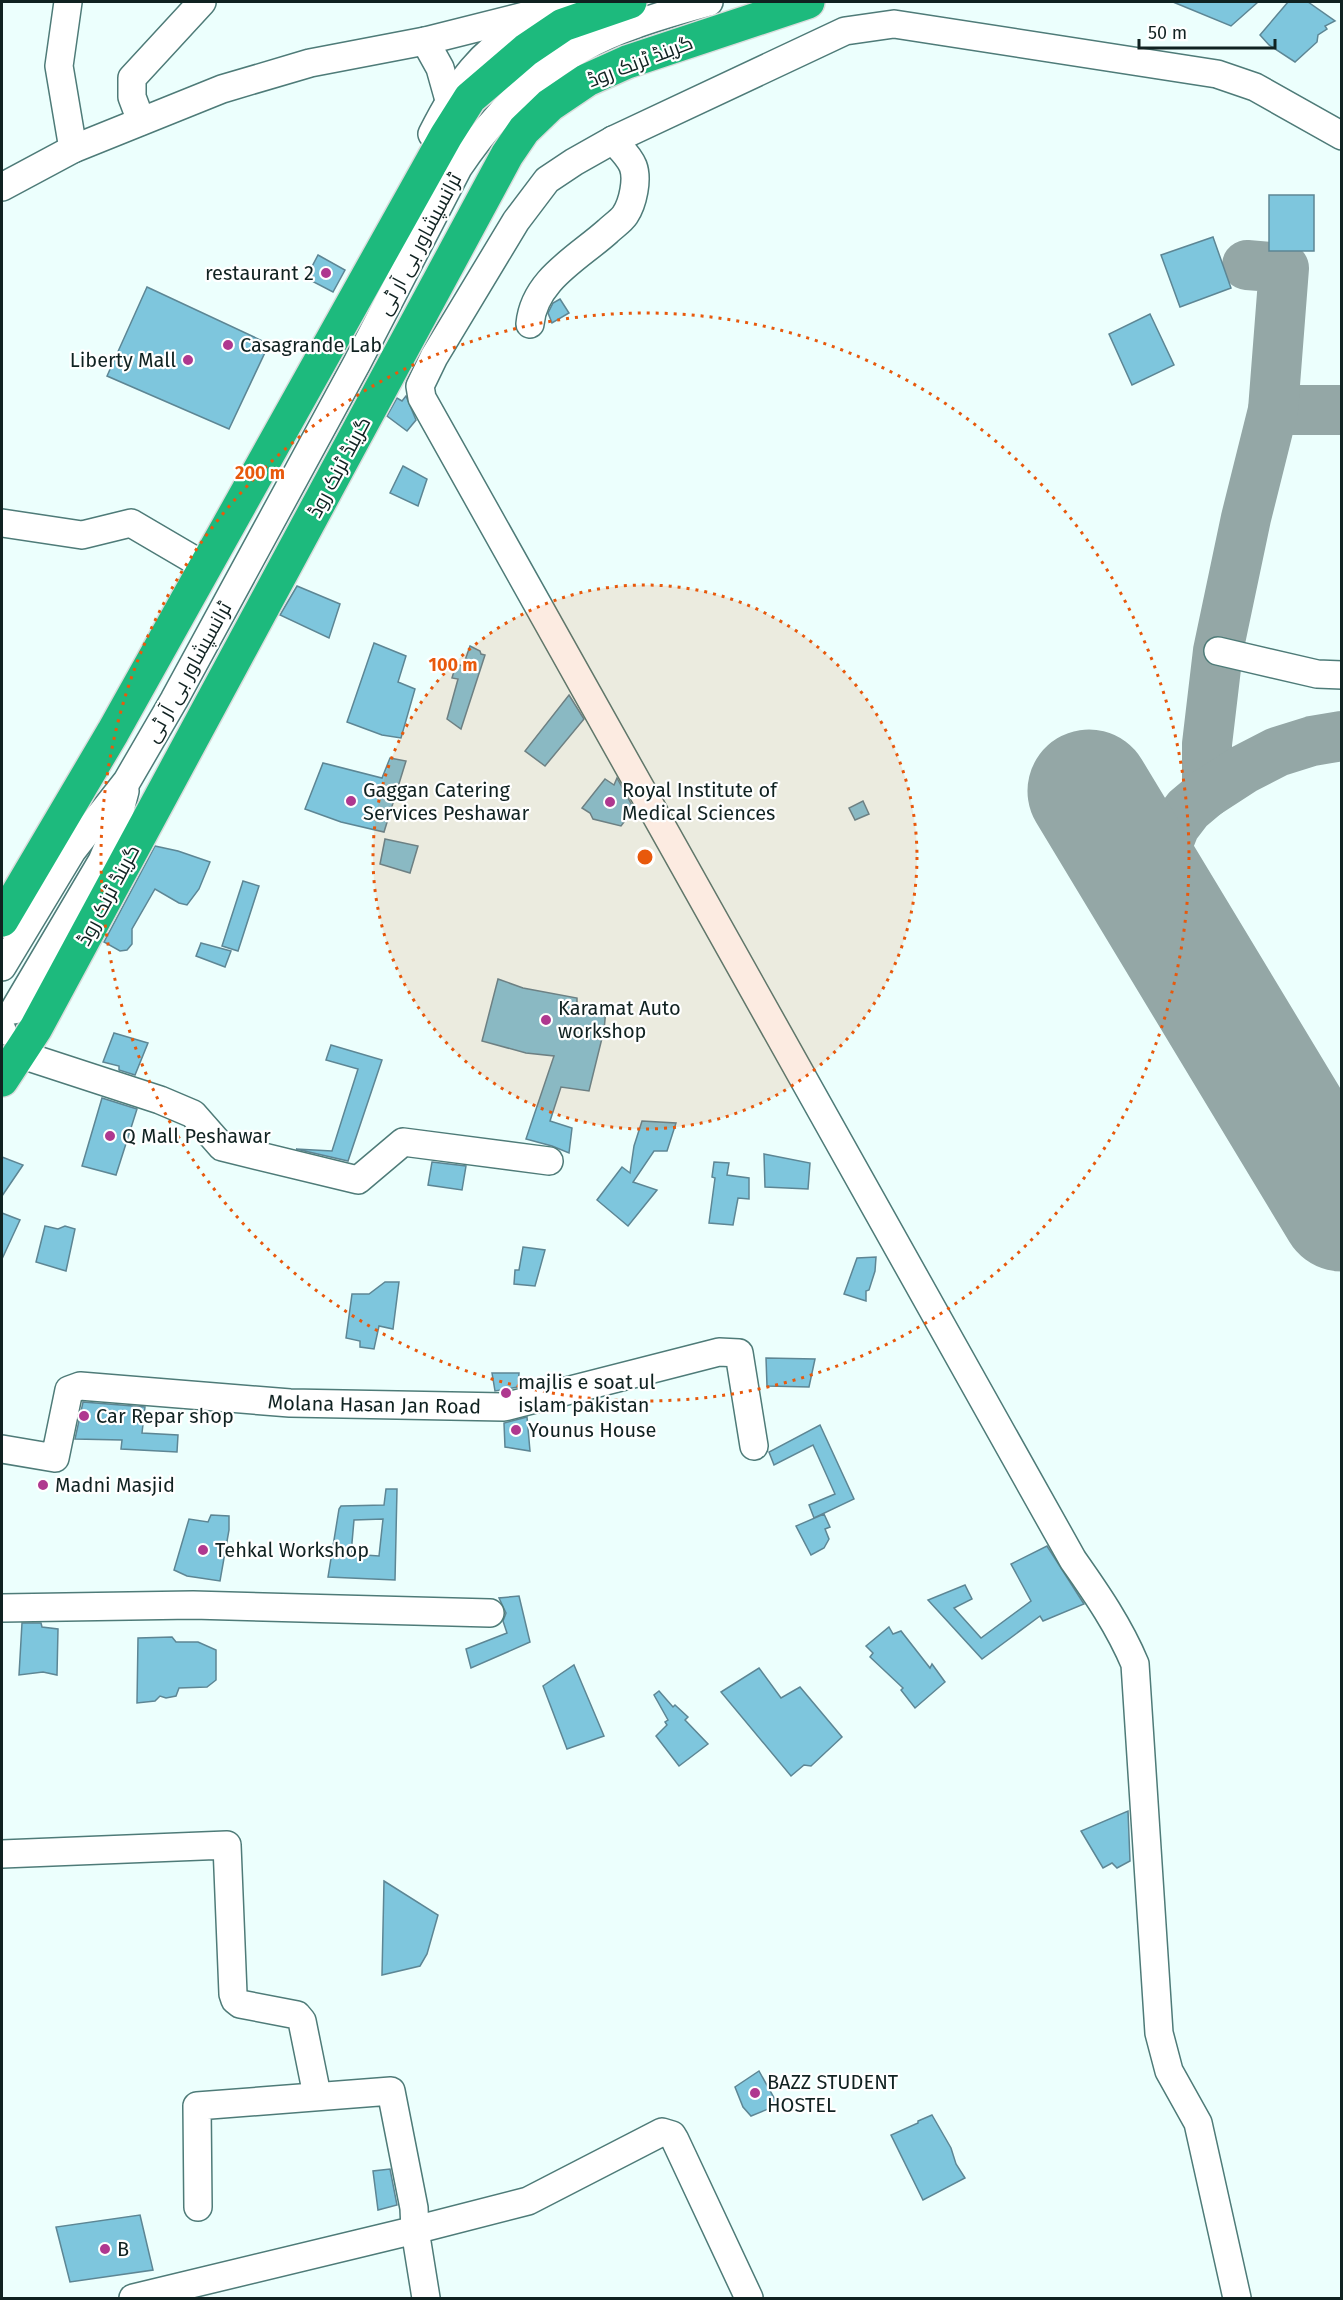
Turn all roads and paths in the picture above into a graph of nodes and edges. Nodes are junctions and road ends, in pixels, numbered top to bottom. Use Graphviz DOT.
graph roads {
  1 [pos="68,2"];
  2 [pos="202,2"];
  3 [pos="580,2"];
  4 [pos="630,2"];
  5 [pos="709,2"];
  6 [pos="808,2"];
  7 [pos="553,6"];
  8 [pos="425,41"];
  9 [pos="449,100"];
  10 [pos="141,121"];
  11 [pos="1341,136"];
  12 [pos="613,140"];
  13 [pos="73,149"];
  14 [pos="2,187"];
  15 [pos="530,324"];
  16 [pos="290,417"];
  17 [pos="2,523"];
  18 [pos="206,567"];
  19 [pos="1218,651"];
  20 [pos="1341,675"];
  21 [pos="127,781"];
  22 [pos="2,920"];
  23 [pos="2,967"];
  24 [pos="8,1041"];
  25 [pos="549,1161"];
  26 [pos="754,1446"];
  27 [pos="2,1449"];
  28 [pos="2,1608"];
  29 [pos="490,1613"];
  30 [pos="2,1854"];
  31 [pos="317,2095"];
  32 [pos="198,2207"];
  33 [pos="415,2230"];
  34 [pos="133,2298"];
  35 [pos="426,2298"];
  36 [pos="749,2298"];
  37 [pos="1237,2298"];
  1 -- 13 [label="street"];
  2 -- 10 [label="street"];
  3 -- 7 [label="street"];
  4 -- 16 [label="highway"];
  5 -- 21 [label="street, ٹرانسپشاور بی آر ٹی"];
  6 -- 24 [label="highway, گرینڈ ٹرنک روڈ"];
  7 -- 8 [label="street"];
  7 -- 9 [label="street"];
  8 -- 9 [label="street"];
  8 -- 10 [label="street"];
  9 -- 16 [label="street"];
  10 -- 13 [label="street"];
  11 -- 12 [label="street"];
  12 -- 15 [label="street"];
  12 -- 37 [label="street"];
  13 -- 14 [label="street"];
  16 -- 18 [label="highway"];
  17 -- 18 [label="street"];
  18 -- 22 [label="highway"];
  19 -- 20 [label="street"];
  21 -- 23 [label="street, ٹرانسپشاور بی آر ٹی"];
  21 -- 24 [label="street, ٹرانسپشاور بی آر ٹی"];
  24 -- 25 [label="street"];
  26 -- 27 [label="street, Molana Hasan Jan Road"];
  28 -- 29 [label="street"];
  30 -- 31 [label="street"];
  31 -- 32 [label="street"];
  31 -- 33 [label="street"];
  33 -- 34 [label="street"];
  33 -- 35 [label="street"];
  33 -- 36 [label="street"];
}
